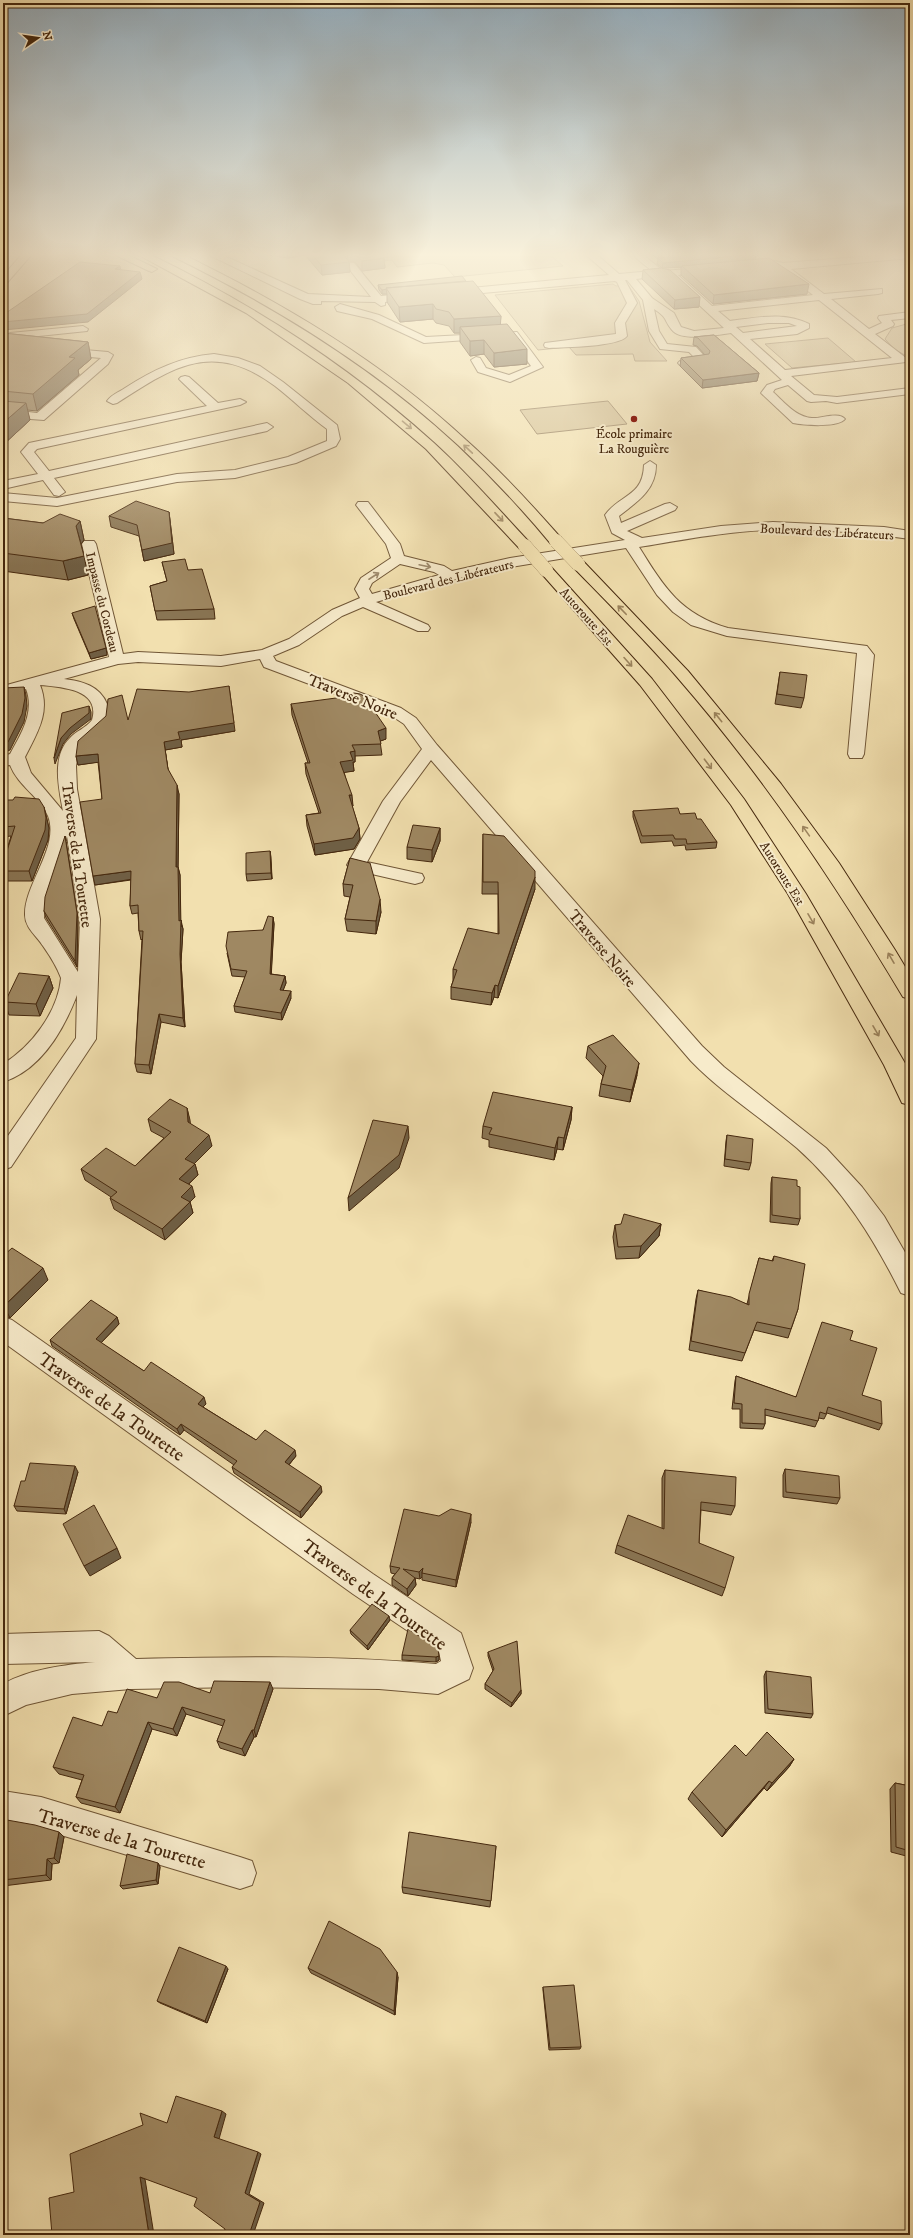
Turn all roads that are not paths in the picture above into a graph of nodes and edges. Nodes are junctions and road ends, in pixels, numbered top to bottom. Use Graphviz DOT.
graph roads {
  1 [pos="107,357"];
  2 [pos="322,357"];
  3 [pos="355,357"];
  4 [pos="533,357"];
  5 [pos="700,357"];
  6 [pos="763,357"];
  7 [pos="476,360"];
  8 [pos="684,363"];
  9 [pos="906,363"];
  10 [pos="786,377"];
  11 [pos="185,379"];
  12 [pos="910,391"];
  13 [pos="113,401"];
  14 [pos="240,402"];
  15 [pos="215,407"];
  16 [pos="3,414"];
  17 [pos="839,419"];
  18 [pos="267,427"];
  19 [pos="650,465"];
  20 [pos="45,475"];
  21 [pos="3,485"];
  22 [pos="59,492"];
  23 [pos="3,497"];
  24 [pos="364,505"];
  25 [pos="670,507"];
  26 [pos="617,530"];
  27 [pos="910,536"];
  28 [pos="634,543"];
  29 [pos="89,544"];
  30 [pos="398,559"];
  31 [pos="450,576"];
  32 [pos="366,601"];
  33 [pos="423,628"];
  34 [pos="265,654"];
  35 [pos="117,659"];
  36 [pos="34,681"];
  37 [pos="3,691"];
  38 [pos="432,749"];
  39 [pos="856,754"];
  40 [pos="10,759"];
  41 [pos="415,878"];
  42 [pos="910,992"];
  43 [pos="3,1074"];
  44 [pos="910,1097"];
  45 [pos="3,1161"];
  46 [pos="910,1286"];
  47 [pos="3,1328"];
  48 [pos="3,1649"];
  49 [pos="131,1674"];
  50 [pos="3,1701"];
  51 [pos="3,1807"];
  52 [pos="240,1873"];
  1 -- 16 [label="street"];
  2 -- 44 [label="main road, Autoroute Est, one-way, bridge"];
  42 -- 3 [label="main road, Autoroute Est, one-way, bridge"];
  4 -- 7 [label="street"];
  5 -- 8 [label="street"];
  6 -- 10 [label="street"];
  9 -- 10 [label="street"];
  10 -- 12 [label="street"];
  10 -- 17 [label="street"];
  11 -- 15 [label="street"];
  13 -- 23 [label="street"];
  14 -- 15 [label="street"];
  15 -- 20 [label="street"];
  18 -- 20 [label="street"];
  19 -- 26 [label="street"];
  20 -- 21 [label="street"];
  20 -- 22 [label="street"];
  24 -- 30 [label="street"];
  25 -- 26 [label="street"];
  26 -- 28 [label="street"];
  27 -- 28 [label="street, Boulevard des Libérateurs"];
  28 -- 31 [label="street, Boulevard des Libérateurs"];
  28 -- 39 [label="street"];
  29 -- 35 [label="street, Impasse du Cordeau"];
  30 -- 31 [label="street, one-way"];
  32 -- 30 [label="street, one-way"];
  31 -- 32 [label="street, Boulevard des Libérateurs"];
  32 -- 33 [label="street"];
  32 -- 34 [label="street, Boulevard des Libérateurs"];
  34 -- 35 [label="street, Boulevard des Libérateurs"];
  34 -- 38 [label="street, Traverse Noire"];
  35 -- 36 [label="street, Boulevard des Libérateurs"];
  36 -- 37 [label="street, Boulevard des Libérateurs"];
  36 -- 40 [label="street"];
  36 -- 45 [label="street, Traverse de la Tourette"];
  38 -- 41 [label="street"];
  38 -- 46 [label="street, Traverse Noire"];
  40 -- 43 [label="street"];
  47 -- 49 [label="street, Traverse de la Tourette"];
  48 -- 49 [label="street"];
  49 -- 50 [label="street, Traverse de la Tourette"];
  51 -- 52 [label="street, Traverse de la Tourette"];
}
